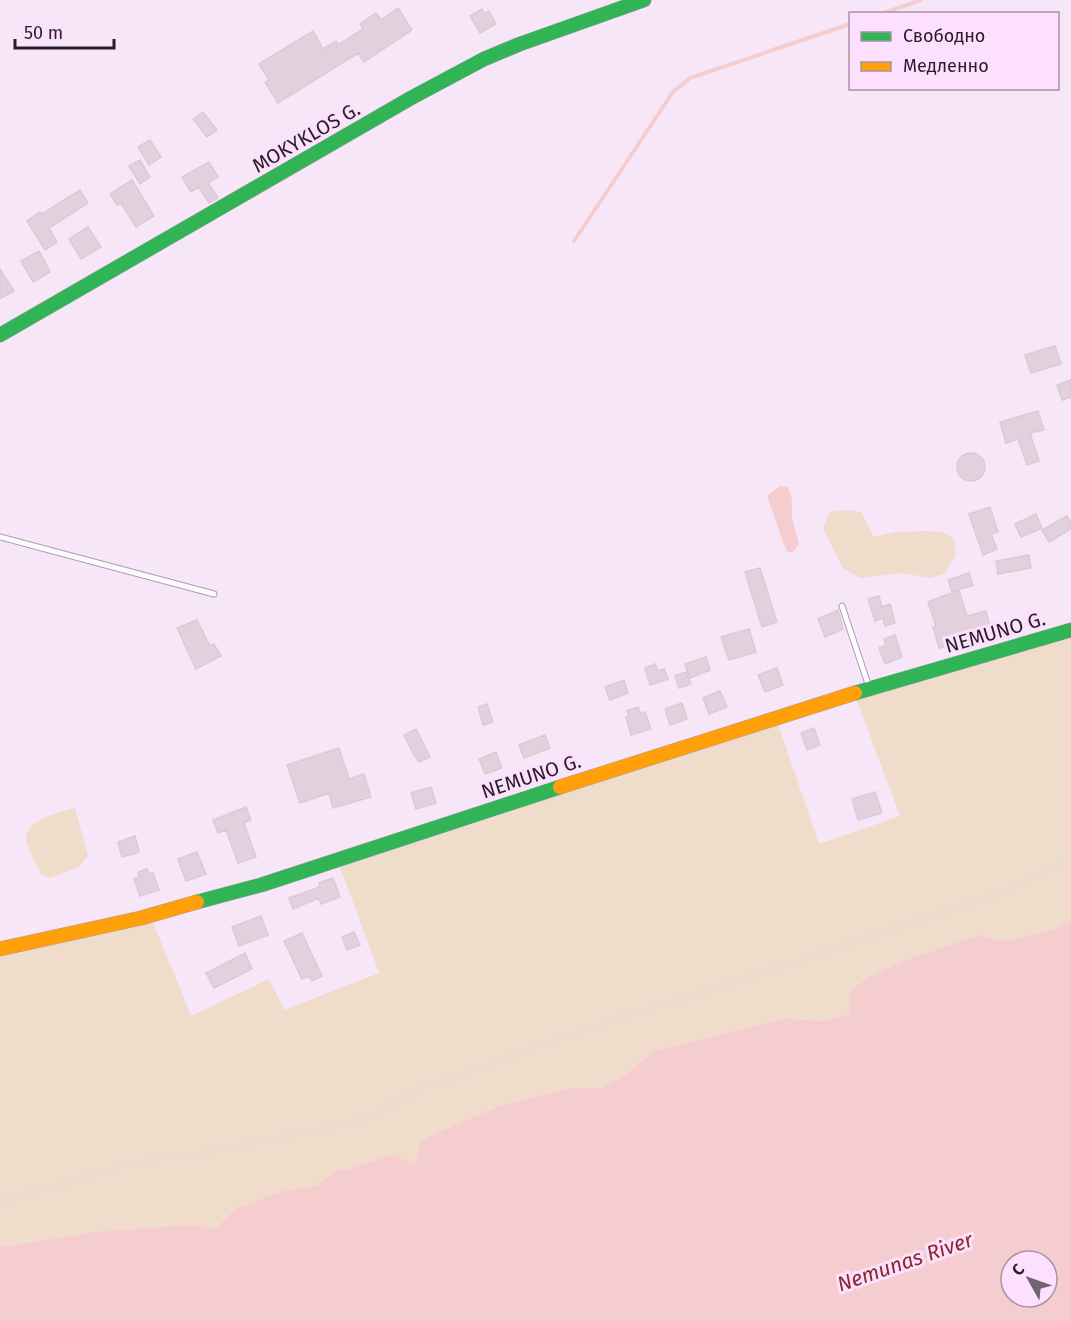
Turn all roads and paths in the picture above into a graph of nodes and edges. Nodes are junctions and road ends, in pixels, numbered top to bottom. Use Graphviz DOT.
graph roads {
  1 [pos="644,0"];
  2 [pos="0,335"];
  3 [pos="0,537"];
  4 [pos="214,594"];
  5 [pos="842,606"];
  6 [pos="1071,630"];
  7 [pos="870,688"];
  8 [pos="1071,859"];
  9 [pos="0,949"];
  10 [pos="0,1202"];
  1 -- 2 [label="street, MOKYKLOS G."];
  3 -- 4 [label="lane"];
  5 -- 7 [label="lane"];
  6 -- 7 [label="street, NEMUNO G."];
  7 -- 9 [label="street, NEMUNO G."];
  8 -- 10 [label="path"];
}
